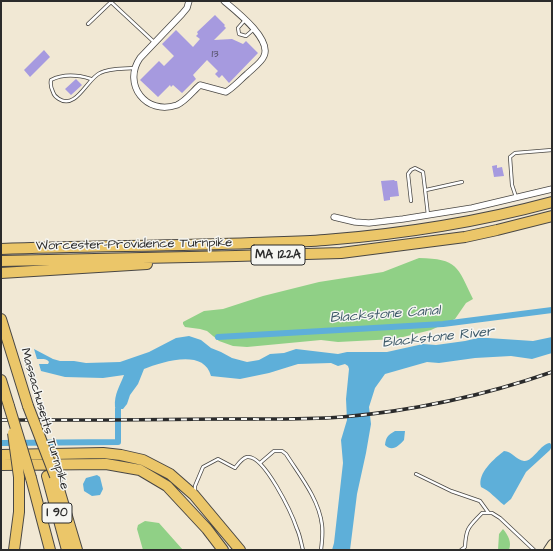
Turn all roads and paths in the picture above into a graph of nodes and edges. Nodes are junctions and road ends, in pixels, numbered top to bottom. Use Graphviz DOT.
graph roads {
  1 [pos="189,1"];
  2 [pos="224,1"];
  3 [pos="245,20"];
  4 [pos="88,24"];
  5 [pos="254,29"];
  6 [pos="155,42"];
  7 [pos="135,68"];
  8 [pos="91,79"];
  9 [pos="552,150"];
  10 [pos="462,182"];
  11 [pos="552,189"];
  12 [pos="426,190"];
  13 [pos="516,198"];
  14 [pos="411,201"];
  15 [pos="552,202"];
  16 [pos="428,216"];
  17 [pos="552,216"];
  18 [pos="334,217"];
  19 [pos="1,249"];
  20 [pos="236,256"];
  21 [pos="1,261"];
  22 [pos="1,273"];
  23 [pos="1,319"];
  24 [pos="1,380"];
  25 [pos="9,406"];
  26 [pos="1,455"];
  27 [pos="260,463"];
  28 [pos="1,465"];
  29 [pos="416,474"];
  30 [pos="51,476"];
  31 [pos="194,495"];
  32 [pos="488,513"];
  33 [pos="552,544"];
  34 [pos="14,550"];
  35 [pos="50,550"];
  36 [pos="67,550"];
  37 [pos="77,550"];
  38 [pos="223,550"];
  39 [pos="240,550"];
  40 [pos="303,550"];
  41 [pos="321,550"];
  42 [pos="461,550"];
  43 [pos="534,550"];
  44 [pos="548,550"];
  1 -- 6 [label="street"];
  2 -- 3 [label="street"];
  3 -- 5 [label="street"];
  3 -- 5 [label="lane"];
  4 -- 6 [label="lane"];
  5 -- 7 [label="street"];
  6 -- 7 [label="street"];
  7 -- 8 [label="lane"];
  8 -- 8 [label="lane"];
  9 -- 13 [label="lane"];
  10 -- 12 [label="lane"];
  11 -- 13 [label="street"];
  12 -- 14 [label="lane"];
  12 -- 16 [label="lane"];
  13 -- 16 [label="street"];
  15 -- 19 [label="highway, Worcester-Providence Turnpike / MA 122A"];
  16 -- 18 [label="street"];
  17 -- 20 [label="highway, Worcester-Providence Turnpike / MA 122A"];
  20 -- 21 [label="highway, Worcester-Providence Turnpike / MA 122A"];
  20 -- 22 [label="highway"];
  23 -- 30 [label="highway, Massachusetts Turnpike / I 90, bridge"];
  24 -- 25 [label="highway, I 90"];
  25 -- 34 [label="highway, bridge"];
  25 -- 35 [label="highway, I 90, bridge"];
  26 -- 31 [label="highway"];
  27 -- 31 [label="lane"];
  27 -- 40 [label="lane"];
  27 -- 41 [label="lane"];
  28 -- 38 [label="highway"];
  29 -- 32 [label="lane"];
  30 -- 36 [label="highway, Massachusetts Turnpike / I 90"];
  30 -- 37 [label="highway"];
  31 -- 39 [label="highway"];
  32 -- 42 [label="lane"];
  32 -- 43 [label="lane"];
  33 -- 44 [label="street"];
}
